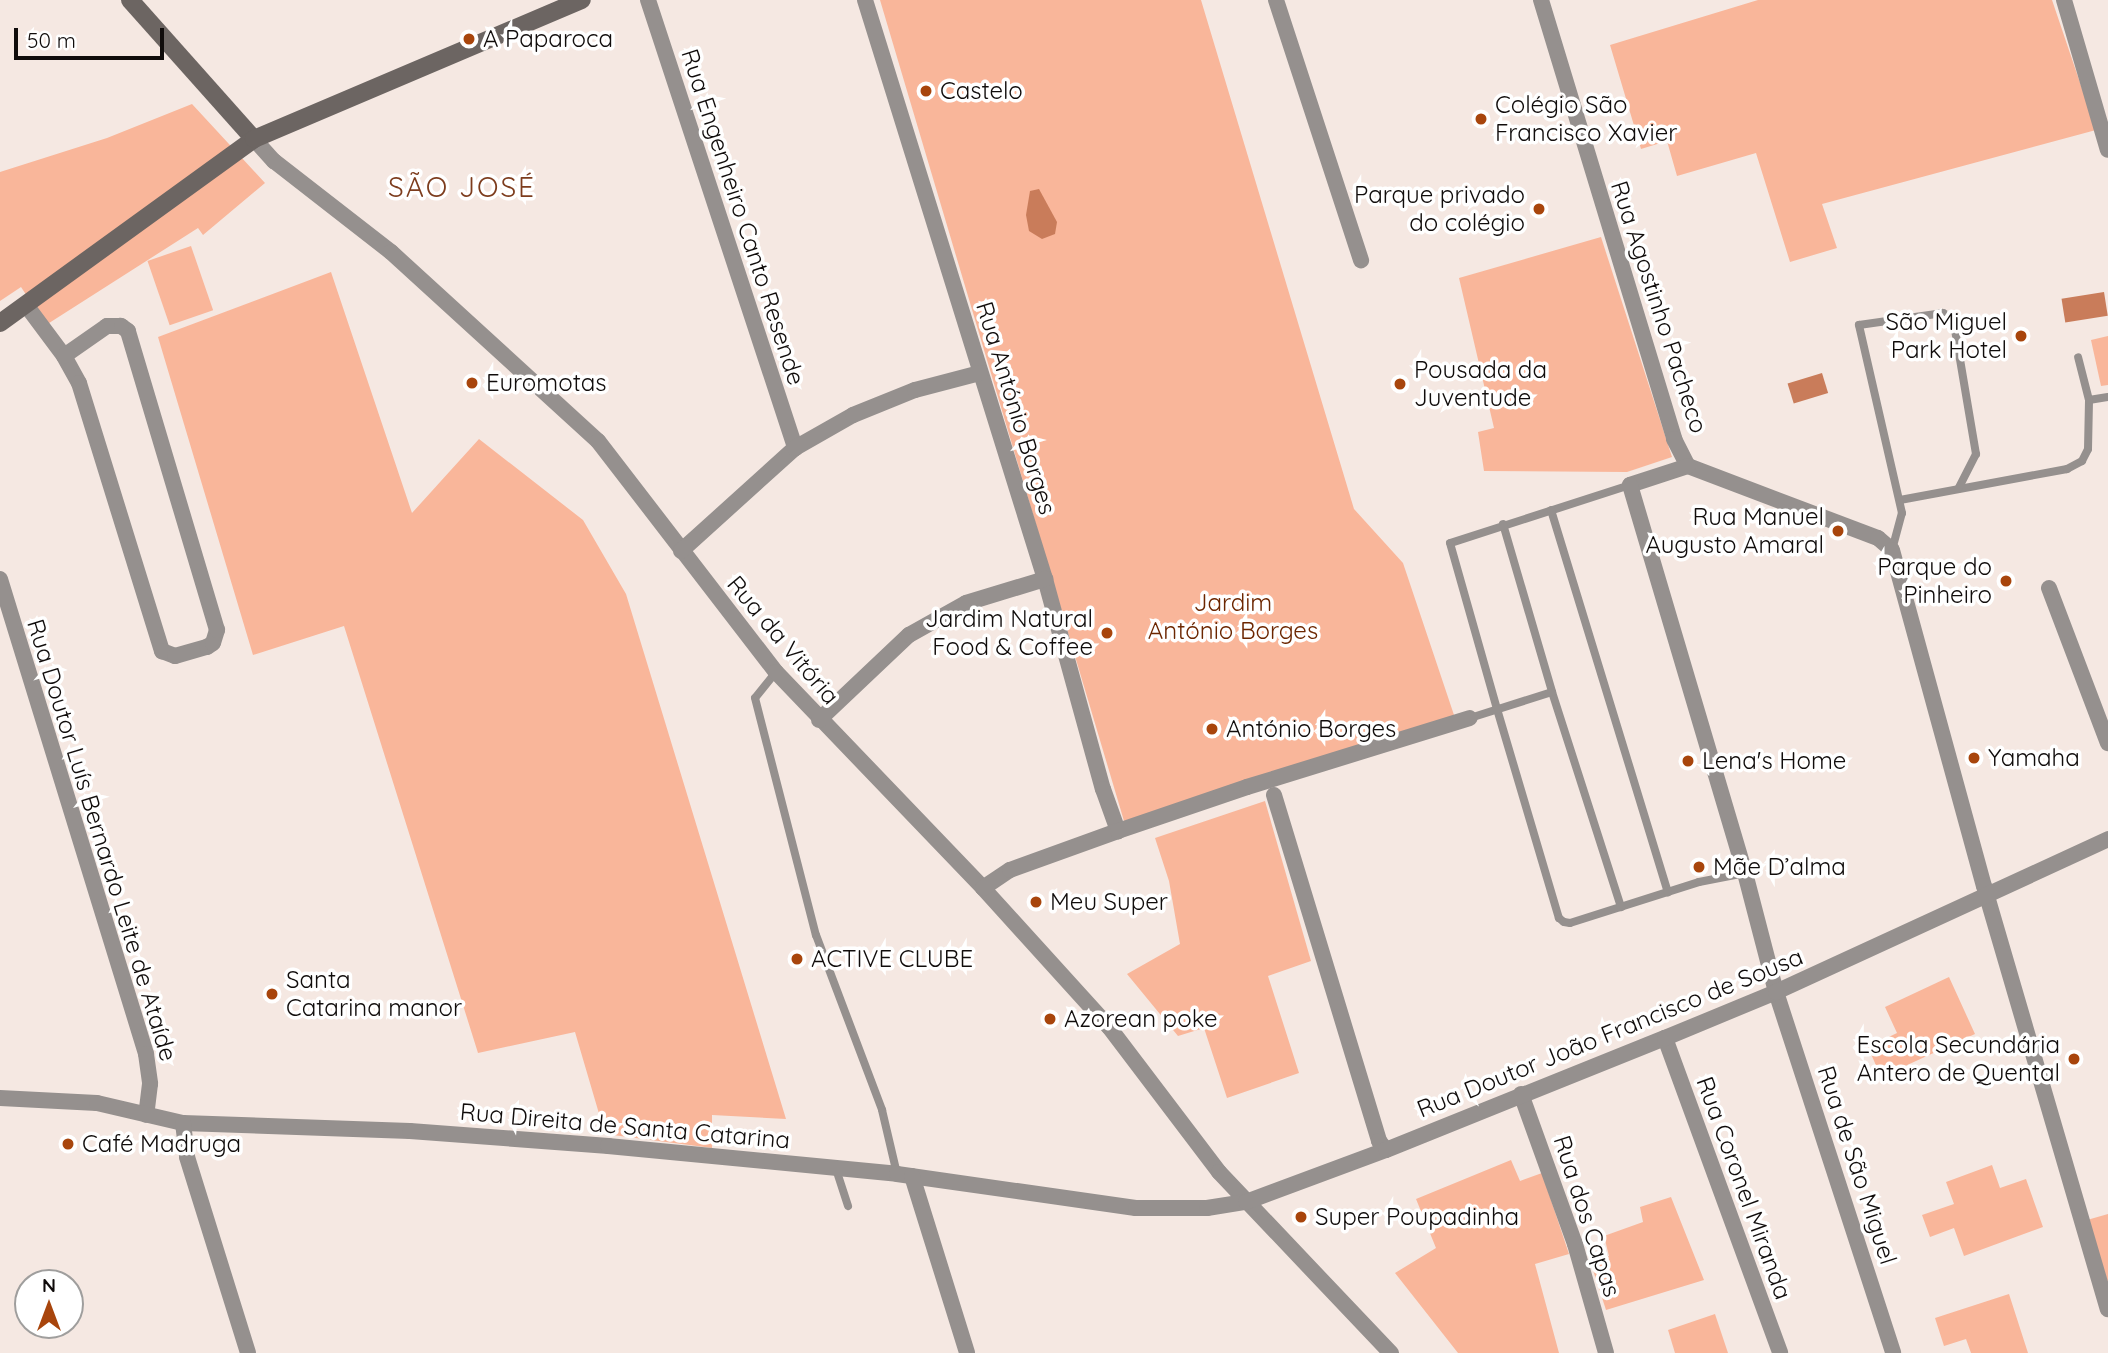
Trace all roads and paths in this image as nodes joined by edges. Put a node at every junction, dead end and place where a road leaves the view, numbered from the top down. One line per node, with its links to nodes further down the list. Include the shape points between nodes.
1 (130, 0): 8 (main road)
2 (582, 0): 8 (main road)
3 (648, 0): 18 (street, Rua Engenheiro Canto Resende)
4 (865, 0): 15 (street, Rua António Borges)
5 (1276, 0): 10 (street)
6 (1541, 0): 19 (street, Rua Agostinho Pacheco, via 1670,426)
7 (2064, 0): 9 (street)
8 (254, 139): 11 (main road); 26 (street, Rua da Vitória, via 274,161 391,252 598,442)
9 (2108, 150)
10 (1361, 260)
11 (26, 304): 12 (main road); 13 (street)
12 (0, 323)
13 (64, 356): 13 (street, via 79,383 158,643 162,651 175,656 207,648 217,630 128,331 107,326)
14 (2078, 357): 17 (lane)
15 (980, 373): 18 (street, via 915,390 853,415); 27 (street, Rua António Borges)
16 (2108, 397): 17 (lane)
17 (2090, 400): 21 (lane, via 2088,449 2082,461 2067,469)
18 (795, 448): 26 (street)
19 (1688, 466): 20 (street); 25 (street, via 1878,538)
20 (1630, 485): 23 (lane); 39 (street, Rua de São Miguel)
21 (1958, 489): 22 (lane); 22 (lane, via 1976,454 1952,318 1943,313 1859,325)
22 (1900, 500): 25 (lane, via 1902,513)
23 (1551, 510): 24 (lane); 41 (lane)
24 (1503, 524): 31 (lane); 32 (lane, via 1454,540 1450,548)
25 (1892, 550): 42 (street)
26 (681, 551): 30 (street, Rua da Vitória)
27 (1045, 579): 34 (street, via 966,603 909,635); 37 (street, Rua António Borges)
28 (1, 586): 48 (street, Rua Doutor Luís Bernardo Leite de Ataíde, via 146,1054 150,1084)
29 (2049, 588): 35 (street)
30 (776, 672): 34 (street, Rua da Vitória); 52 (lane, via 755,698 816,935)
31 (1552, 692): 32 (lane); 43 (lane)
32 (1497, 709): 33 (lane); 43 (lane, via 1559,918 1570,923)
33 (1470, 718): 37 (street)
34 (819, 720): 40 (street, Rua da Vitória)
35 (2108, 743)
36 (1274, 795): 50 (street, via 1379,1141)
37 (1118, 831): 40 (street, via 1010,870)
38 (2108, 839): 42 (street, Rua Doutor João Francisco de Sousa)
39 (1745, 873): 41 (lane); 44 (street, Rua de São Miguel)
40 (983, 888): 53 (street, Rua da Vitória, via 1109,1027)
41 (1668, 892): 43 (lane)
42 (1987, 895): 44 (street, Rua Doutor João Francisco de Sousa); 55 (street)
43 (1621, 907)
44 (1776, 992): 45 (street, Rua Doutor João Francisco de Sousa); 61 (street, Rua de São Miguel)
45 (1665, 1038): 46 (street, Rua Doutor João Francisco de Sousa); 60 (street, Rua Coronel Miranda)
46 (1521, 1094): 50 (street, Rua Doutor João Francisco de Sousa); 59 (street, Rua dos Capas, via 1575,1244)
47 (0, 1098): 48 (street, Rua Direita de Santa Catarina, via 79,1101)
48 (146, 1115): 49 (street, Rua Direita de Santa Catarina)
49 (183, 1124): 51 (street, Rua Direita de Santa Catarina, via 410,1131); 56 (street, via 187,1157)
50 (1386, 1150): 53 (street, Rua Doutor João Francisco de Sousa)
51 (835, 1167): 52 (street, Rua Direita de Santa Catarina); 54 (lane)
52 (905, 1175): 53 (street, Rua Direita de Santa Catarina, via 1136,1208 1207,1208); 57 (street)
53 (1246, 1202): 58 (street, Rua da Vitória)
54 (848, 1206)
55 (2108, 1309)
56 (248, 1353)
57 (967, 1353)
58 (1391, 1353)
59 (1606, 1353)
60 (1780, 1353)
61 (1893, 1353)

